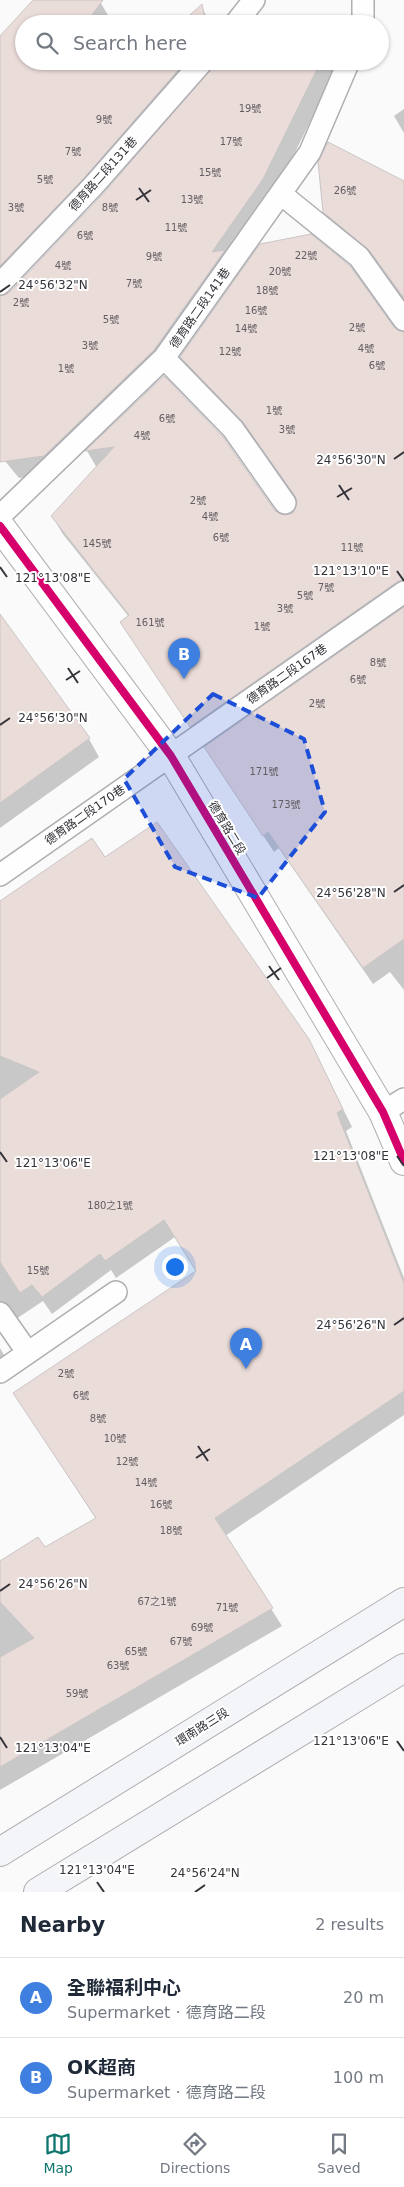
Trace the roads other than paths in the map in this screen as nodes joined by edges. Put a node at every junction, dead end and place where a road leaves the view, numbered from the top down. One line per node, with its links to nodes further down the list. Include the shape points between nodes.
1 (254, 0): 3 (lane)
2 (362, 0): 4 (lane)
3 (242, 15)
4 (362, 15)
5 (195, 70): 8 (lane, 德育路二段131巷, via 94,185)
6 (346, 70): 7 (lane, 德育路二段141巷, via 310,152)
7 (281, 194): 9 (lane, via 359,256); 10 (lane, 德育路二段141巷)
8 (0, 284)
9 (404, 320)
10 (164, 358): 11 (lane, via 233,429); 12 (lane, 德育路二段141巷)
11 (285, 503)
12 (0, 516)
13 (0, 526): 15 (street, 德育路二段)
14 (404, 592): 15 (lane, 德育路二段167巷)
15 (171, 756): 16 (lane, 德育路二段170巷); 17 (street, 德育路二段)
16 (0, 875)
17 (394, 1105): 18 (street, 德育路二段)
18 (404, 1161)
19 (116, 1292): 21 (lane)
20 (0, 1313): 21 (lane)
21 (28, 1353): 22 (lane)
22 (0, 1372)
23 (404, 1602): 25 (main road, 環南路三段)
24 (404, 1668): 26 (main road)
25 (0, 1852)
26 (38, 1892)

